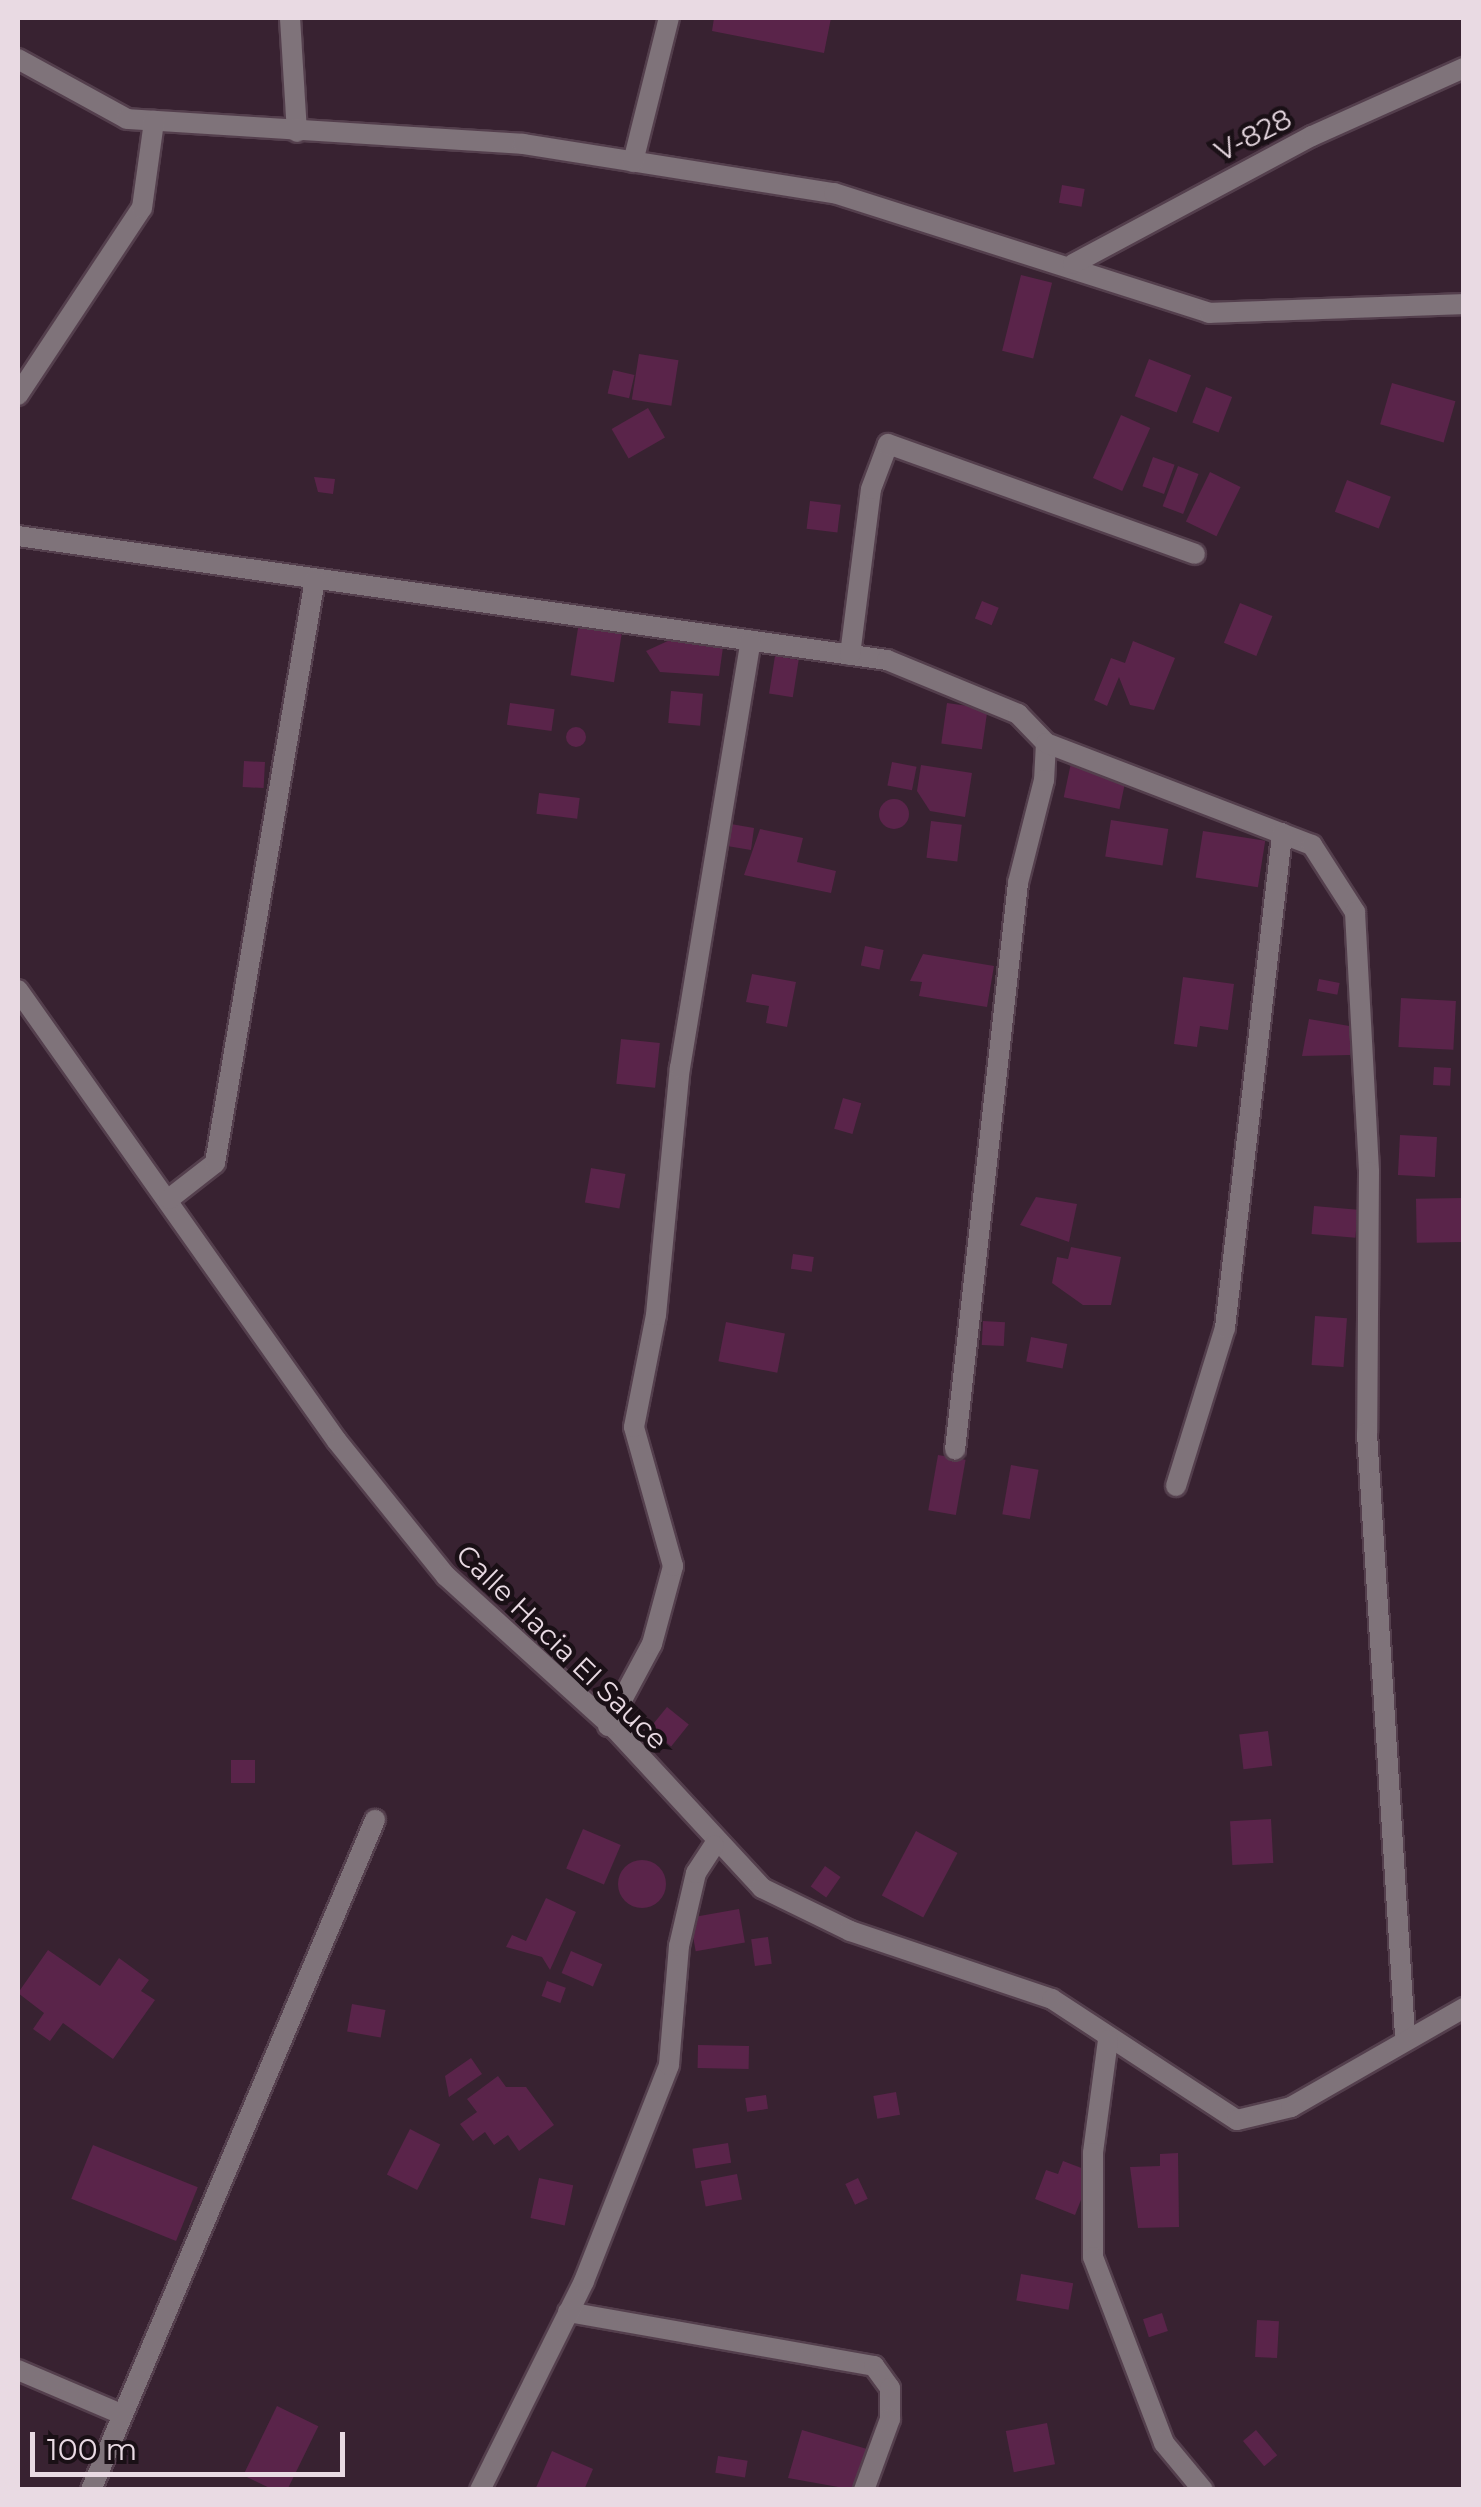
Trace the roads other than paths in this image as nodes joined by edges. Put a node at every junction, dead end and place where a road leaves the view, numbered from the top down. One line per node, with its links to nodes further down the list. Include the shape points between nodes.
1 (290, 18): 6 (street)
2 (669, 18): 7 (street)
3 (18, 59): 5 (street, via 127,118)
4 (1464, 68): 8 (street, V-828, via 1312,136)
5 (154, 121): 6 (street); 10 (street, via 142,208)
6 (297, 132): 7 (street, via 523,144)
7 (633, 162): 8 (street, via 834,193)
8 (1073, 264): 9 (street, via 1209,314)
9 (1464, 304)
10 (18, 394)
11 (18, 536): 13 (street)
12 (1195, 554): 15 (street, via 888,444 871,490)
13 (315, 579): 14 (street); 19 (street, via 215,1163)
14 (751, 641): 15 (street); 22 (street, via 680,1068 656,1314 634,1427 673,1566 652,1644)
15 (850, 654): 16 (street, via 887,660 1018,714)
16 (1046, 744): 17 (street); 20 (street, via 1018,883)
17 (1282, 834): 21 (street, via 1225,1328); 26 (street, via 1312,845 1355,912 1369,1172 1367,1433)
18 (18, 990): 19 (street, Calle Hacia El Sauce)
19 (169, 1198): 22 (street, Calle Hacia El Sauce, via 337,1441 446,1576)
20 (955, 1450)
21 (1176, 1486)
22 (608, 1726): 24 (street, Calle Hacia El Sauce)
23 (376, 1820): 30 (street)
24 (714, 1844): 27 (street, Calle Hacia El Sauce, via 762,1888 850,1932 1052,1999); 28 (street, via 696,1873 679,1946 668,2066)
25 (1464, 2008): 26 (street, Calle Hacia El Sauce)
26 (1405, 2036): 27 (street, Calle Hacia El Sauce, via 1291,2107 1236,2120)
27 (1108, 2040): 34 (street, via 1092,2153 1093,2257 1164,2443)
28 (568, 2312): 32 (street); 33 (street, via 874,2366 890,2388 890,2419)
29 (18, 2370): 30 (street)
30 (121, 2414): 31 (street)
31 (91, 2490)
32 (480, 2490)
33 (864, 2490)
34 (1203, 2490)

